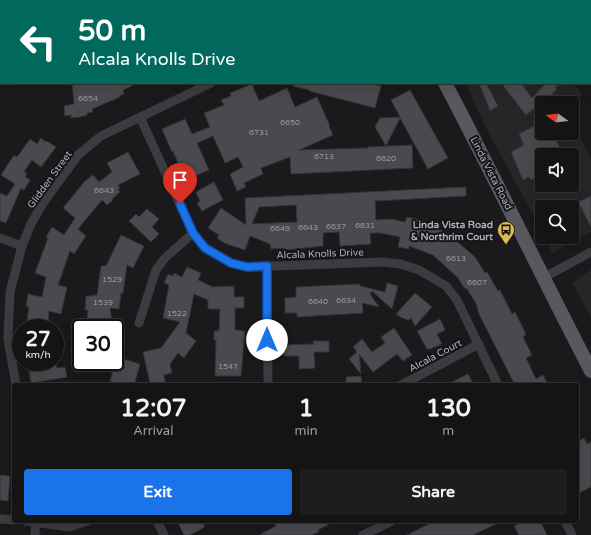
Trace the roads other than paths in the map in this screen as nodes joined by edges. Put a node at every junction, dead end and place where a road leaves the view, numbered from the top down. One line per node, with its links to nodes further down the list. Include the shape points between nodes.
1 (209, 84): 3 (street, Glidden Street)
2 (446, 84): 9 (main road, Linda Vista Road)
3 (140, 117): 4 (street, Alcala Knolls Drive); 6 (street, Glidden Street, via 102,136 78,155 43,203)
4 (193, 233): 8 (street, Alcala Knolls Drive, via 205,248 231,263 247,267); 10 (street, via 165,258 156,270)
5 (0, 238): 6 (street)
6 (22, 246): 13 (street, Glidden Street, via 10,292 8,339)
7 (591, 252): 9 (street)
8 (267, 266): 11 (street, Alcala Knolls Drive, via 383,262 419,270 446,286 457,300); 14 (street)
9 (543, 278): 12 (main road, Linda Vista Road)
10 (139, 323)
11 (479, 344): 15 (street, Alcala Court); 16 (street, Alcala Knolls Drive)
12 (591, 371)
13 (16, 383)
14 (268, 383)
15 (405, 383)
16 (497, 383)
17 (0, 519): 18 (street)
18 (12, 520)
19 (36, 523): 25 (street)
20 (47, 523): 21 (street, via 69,527)
21 (82, 523)
22 (158, 523): 26 (street)
23 (388, 523): 27 (street)
24 (566, 523): 28 (street)
25 (35, 535)
26 (164, 535)
27 (363, 535)
28 (572, 535)

